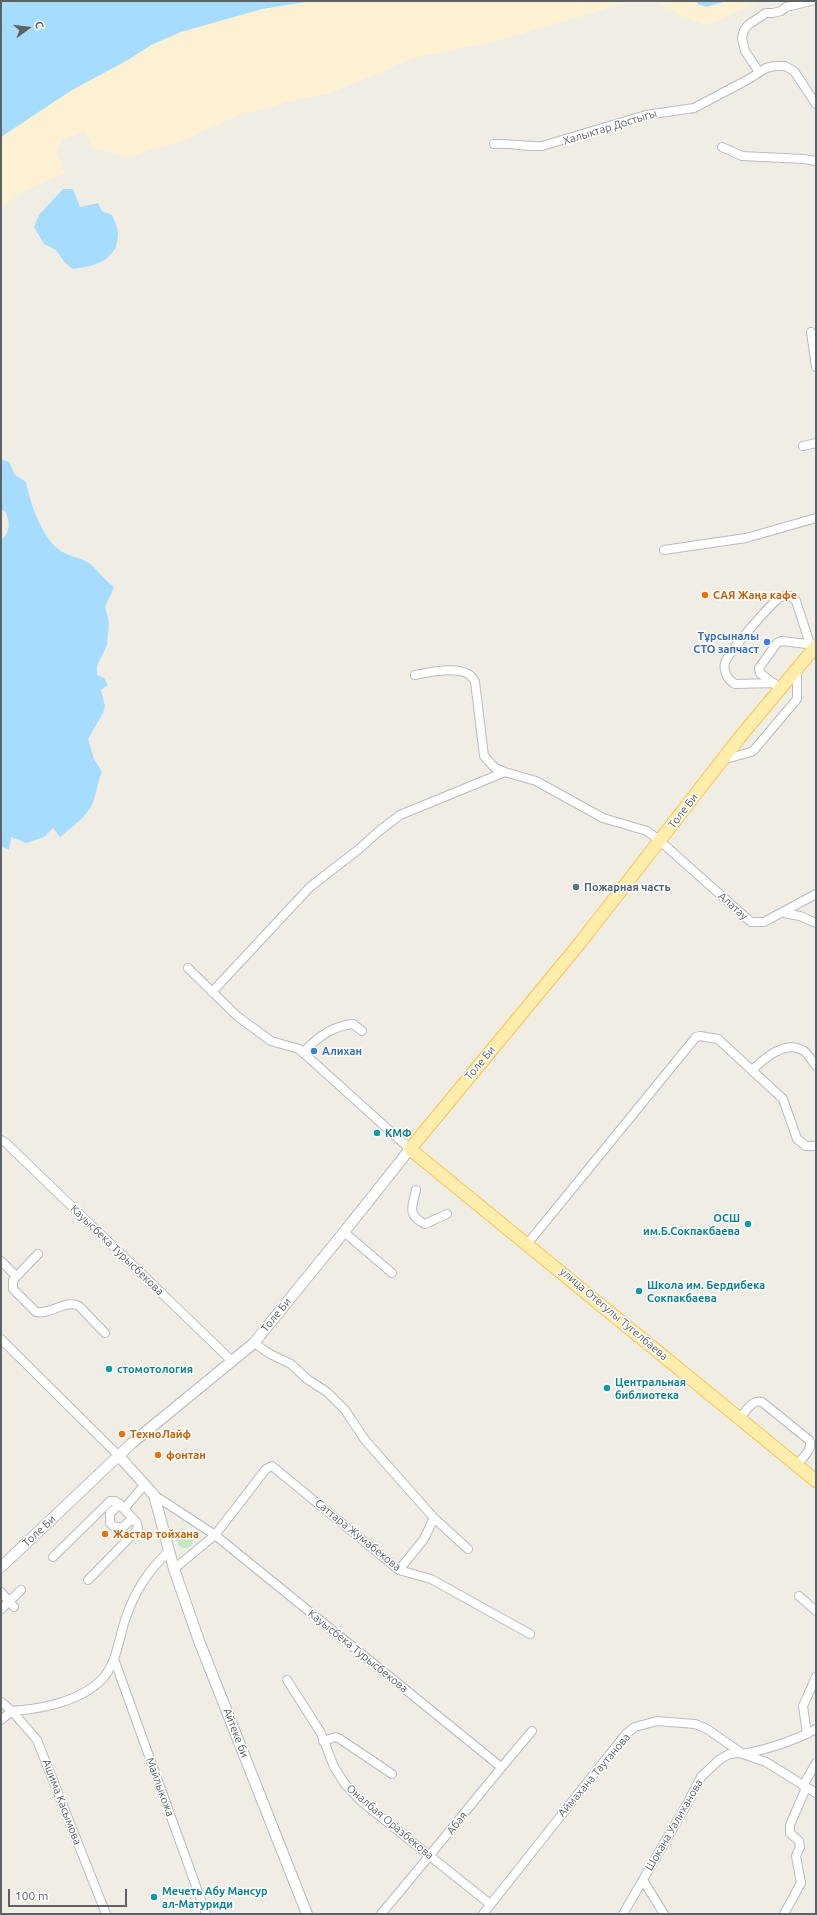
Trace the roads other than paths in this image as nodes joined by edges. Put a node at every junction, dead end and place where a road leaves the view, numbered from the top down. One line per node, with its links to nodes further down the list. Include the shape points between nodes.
1 (811, 1): 2 (street, via 766,13 744,30 742,38 745,51)
2 (758, 72): 3 (street, Халыктар Достыгы, via 775,66 794,71); 5 (street, Халыктар Достыгы, via 694,108 646,114 542,146)
3 (813, 96): 4 (street, Халыктар Достыгы)
4 (816, 104)
5 (494, 144)
6 (722, 147): 7 (street, via 742,156)
7 (816, 161)
8 (811, 332): 9 (street)
9 (816, 367)
10 (816, 443): 11 (street)
11 (803, 446)
12 (816, 518): 13 (street, via 746,538)
13 (664, 550)
14 (814, 645): 15 (main road, Толе Би); 17 (street, via 782,641 777,643 759,668 760,673); 17 (street, via 796,601 790,596 780,597 731,652 724,666 730,682 735,684)
15 (797, 668): 17 (main road, Толе Би); 18 (street, via 797,699 754,750)
16 (415, 675): 19 (street, Алатау, via 456,671 471,675 475,682 484,756 495,768)
17 (777, 686): 18 (main road, Толе Би)
18 (722, 760): 20 (main road, Толе Би)
19 (505, 772): 20 (street, Алатау, via 536,780 603,818 647,831); 25 (street, via 400,815 310,888)
20 (660, 841): 22 (street, Алатау, via 751,922 758,924); 32 (main road, Толе Би)
21 (816, 894): 22 (street, Алатау)
22 (784, 913): 23 (street)
23 (816, 923)
24 (188, 968): 25 (street)
25 (212, 992): 27 (street, via 237,1016 271,1041 296,1048)
26 (362, 1031): 27 (street, via 352,1024 330,1031 315,1039)
27 (303, 1053): 32 (street)
28 (816, 1066): 29 (street, via 803,1050 788,1047 767,1056)
29 (752, 1070): 31 (street, via 783,1099 797,1139 806,1146); 36 (street, via 718,1039 696,1037)
30 (1, 1140): 44 (street, Кауысбека Турысбекова, via 49,1183)
31 (816, 1146)
32 (410, 1149): 35 (street, Толе Би); 36 (main road, улица Отегулы Тугелбаева)
33 (416, 1190): 34 (street, via 411,1212 414,1216 425,1224)
34 (447, 1214)
35 (344, 1232): 39 (street); 43 (street, Толе Би)
36 (528, 1243): 45 (main road, улица Отегулы Тугелбаева)
37 (38, 1254): 40 (street)
38 (1, 1262): 40 (street)
39 (392, 1272)
40 (16, 1276): 41 (street, via 13,1280 13,1289 36,1312 75,1304)
41 (105, 1333)
42 (1, 1339): 46 (street)
43 (254, 1343): 44 (street, Толе Би); 53 (street, via 291,1364 307,1379 327,1392 345,1410 364,1440)
44 (232, 1361): 46 (street, Толе Би)
45 (740, 1418): 47 (main road, улица Отегулы Тугелбаева); 47 (street, via 754,1402 762,1402 809,1440 810,1449)
46 (116, 1458): 49 (street); 58 (street, Толе Би)
47 (797, 1465): 48 (main road, улица Отегулы Тугелбаева)
48 (816, 1481)
49 (145, 1484): 50 (street); 51 (street)
50 (154, 1495): 54 (street, Кауысбека Турысбекова); 56 (street, Айтеке би)
51 (122, 1506): 52 (street); 52 (street, via 110,1514 110,1523 122,1528); 57 (street, via 115,1500 110,1501)
52 (133, 1518): 61 (street, via 138,1529)
53 (434, 1518): 55 (street); 60 (street, via 424,1539)
54 (215, 1535): 59 (street); 60 (street, Саттара Жумабекова, via 266,1469 272,1466); 81 (street, Кауысбека Турысбекова)
55 (468, 1549)
56 (169, 1551): 59 (street, Айтеке би); 69 (street, via 151,1568 135,1595)
57 (53, 1557)
58 (1, 1567)
59 (174, 1569): 90 (street, Айтеке би, via 199,1641)
60 (399, 1570): 68 (street, Саттара Жумабекова, via 430,1579)
61 (88, 1580)
62 (21, 1590): 65 (street)
63 (1, 1592): 65 (street)
64 (799, 1596): 67 (street)
65 (12, 1604): 66 (street)
66 (1, 1609)
67 (816, 1611)
68 (530, 1634)
69 (114, 1659): 73 (street, via 104,1677 78,1697); 89 (street, Майлыкожа)
70 (816, 1678): 77 (street, via 803,1706)
71 (287, 1680): 78 (street, Оналбая Оразбекова, via 321,1733)
72 (1, 1702): 73 (street, Ашима Касымова)
73 (12, 1711): 74 (street); 88 (street, Ашима Касымова, via 39,1745)
74 (1, 1720)
75 (816, 1729): 77 (street, Шокана Уалиханова)
76 (532, 1731): 81 (street, Абая)
77 (807, 1734): 79 (street, Шокана Уалиханова, via 764,1750)
78 (323, 1741): 82 (street, via 340,1739); 85 (street, Оналбая Оразбекова, via 329,1758 345,1784 361,1801)
79 (741, 1753): 83 (street, Аймахана Таутанова, via 766,1762); 86 (street, Шокана Уалиханова, via 729,1754 719,1760 701,1777); 87 (street, Аймахана Таутанова, via 707,1729 695,1724 657,1722 635,1728 626,1734)
80 (816, 1762): 83 (street)
81 (501, 1767): 85 (street, Абая)
82 (392, 1774)
83 (805, 1787): 84 (street, Аймахана Таутанова); 95 (street, via 790,1825 790,1833 799,1841 800,1846 796,1856 801,1883)
84 (816, 1793)
85 (430, 1856): 87 (street, Оналбая Оразбекова); 91 (street, Абая)
86 (643, 1880): 93 (street, Шокана Уалиханова); 94 (street)
87 (490, 1904): 92 (street, Аймахана Таутанова)
88 (106, 1914)
89 (206, 1914)
90 (307, 1914)
91 (381, 1914)
92 (483, 1914)
93 (623, 1914)
94 (664, 1914)
95 (784, 1914)

